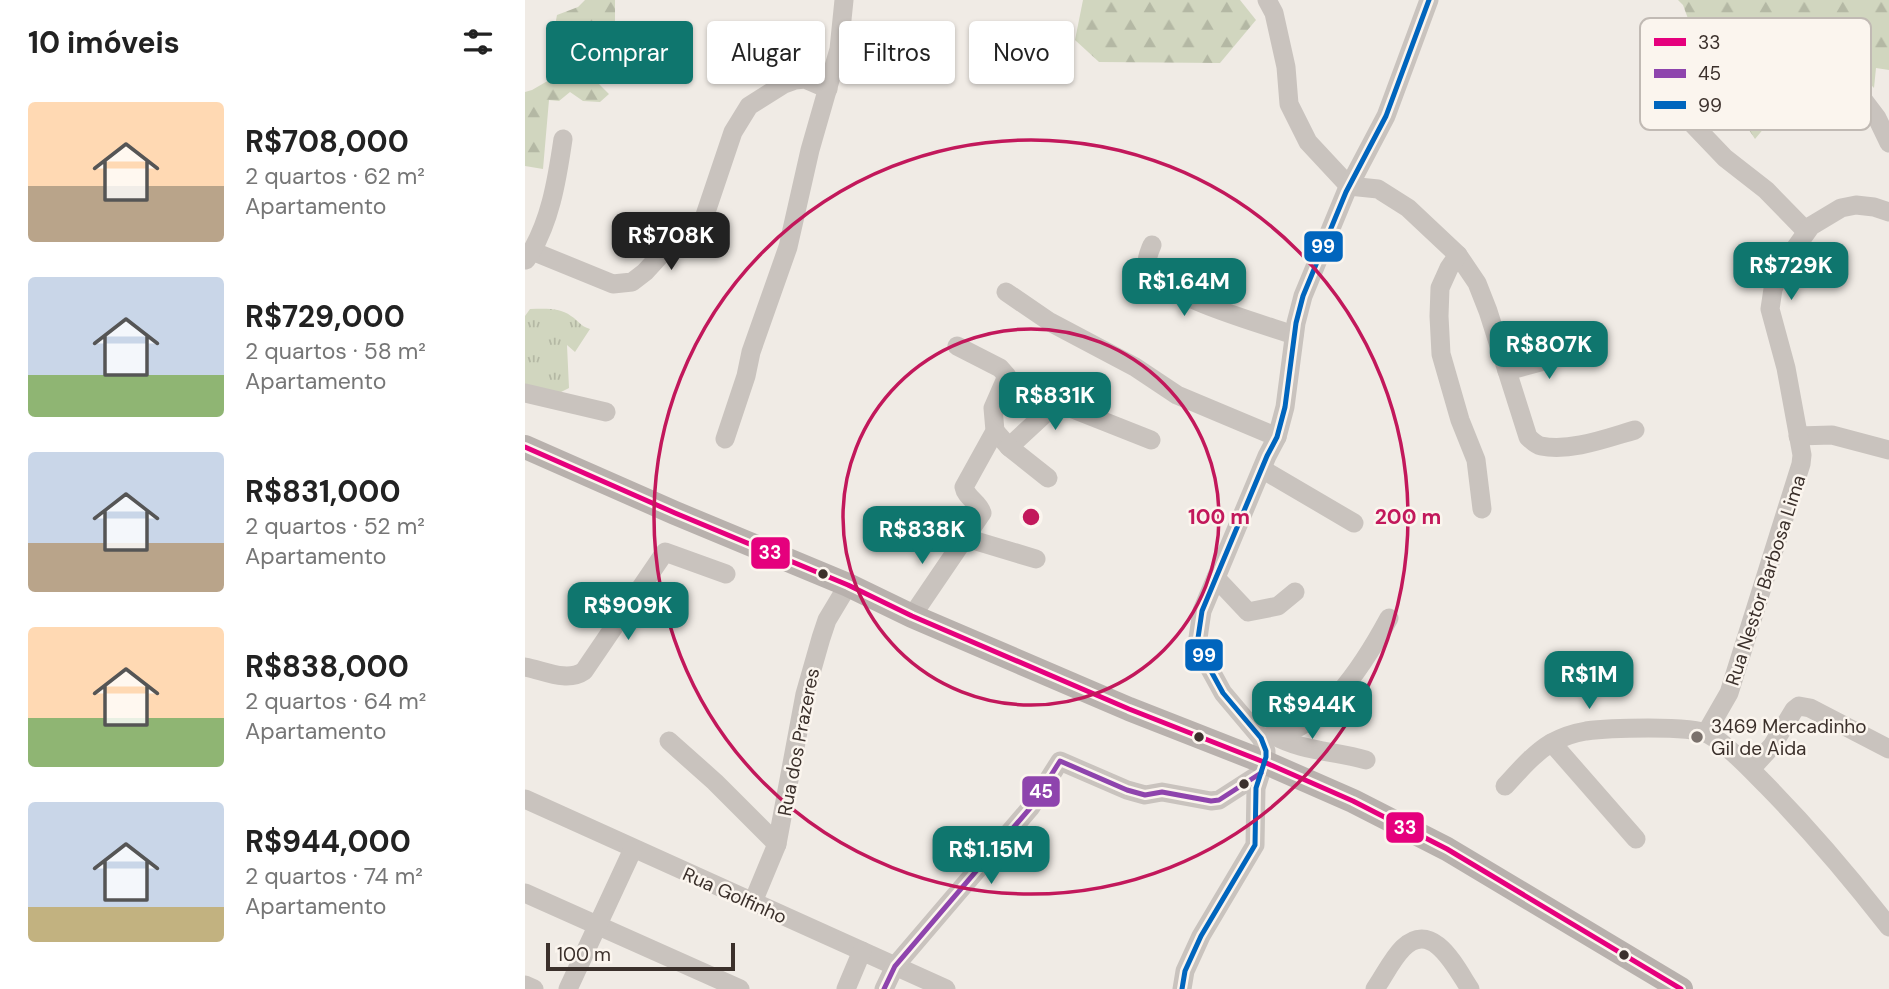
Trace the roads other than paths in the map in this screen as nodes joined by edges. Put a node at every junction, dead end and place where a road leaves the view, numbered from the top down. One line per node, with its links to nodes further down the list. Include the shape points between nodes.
1 (844, 0): 4 (street, via 843,28)
2 (1267, 0): 9 (street, via 1286,67 1289,104 1308,142)
3 (1429, 0): 9 (street, via 1386,116)
4 (828, 89): 14 (street, via 795,80 749,106 733,132 708,212 632,282 613,284); 26 (street, via 789,247)
5 (1871, 110): 8 (street)
6 (1698, 130): 11 (street)
7 (563, 139): 14 (street, via 548,217)
8 (1889, 143)
9 (1349, 186): 13 (street, via 1378,189 1408,208); 16 (street, via 1311,273)
10 (1889, 212): 11 (street, Rua Nestor Barbosa Lima, via 1863,205 1841,208)
11 (1806, 231): 24 (street, Rua Nestor Barbosa Lima, via 1770,298)
12 (1152, 245): 16 (street, via 1147,257 1155,277 1198,303)
13 (1458, 255): 19 (street, via 1477,283); 33 (street, via 1440,288 1441,354 1476,460)
14 (529, 256)
15 (1006, 292): 25 (street, via 1177,395)
16 (1294, 335): 25 (street)
17 (957, 346): 23 (street, via 1006,374 992,414)
18 (1581, 351): 19 (street)
19 (1507, 372): 22 (street, via 1528,437 1540,446 1592,442)
20 (525, 393): 21 (street)
21 (606, 412)
22 (1635, 430)
23 (995, 431): 29 (street); 35 (street, via 964,487 982,513)
24 (1798, 436): 30 (street, via 1832,435); 44 (street, Rua Nestor Barbosa Lima, via 1801,464 1795,489 1729,693)
25 (1277, 437): 31 (street)
26 (725, 439)
27 (1151, 440): 29 (street, via 1060,404)
28 (525, 447): 39 (main road)
29 (1009, 447): 32 (street)
30 (1889, 450)
31 (1262, 469): 34 (street); 38 (street)
32 (1048, 478)
33 (1482, 509)
34 (1354, 523)
35 (966, 538): 36 (street); 41 (street)
36 (1035, 559)
37 (726, 574): 43 (street, via 665,552 580,674 561,676)
38 (1216, 578): 40 (street, via 1248,612 1278,606); 48 (street, via 1202,611 1199,646 1223,693)
39 (848, 585): 41 (main road); 54 (street, Rua dos Prazeres, via 827,620 805,694)
40 (1294, 592)
41 (912, 616): 48 (main road, via 1129,709)
42 (1389, 618): 48 (street, via 1375,646 1336,695)
43 (525, 667)
44 (1706, 733): 46 (street, via 1666,728 1586,731); 50 (street)
45 (669, 741): 54 (street)
46 (1552, 743): 51 (street); 53 (street)
47 (1889, 749): 50 (street, via 1799,706)
48 (1265, 752): 49 (street, via 1289,743); 61 (street, via 1219,800 1211,802 1127,790 1060,761 1031,807); 69 (street, via 1256,788 1255,845 1201,936); 72 (main road, via 1447,849)
49 (1366, 761)
50 (1751, 769): 59 (street, via 1818,839)
51 (1504, 786)
52 (525, 799): 55 (street, Rua Golfinho)
53 (1636, 839)
54 (777, 844): 57 (street, Rua dos Prazeres)
55 (633, 849): 57 (street, Rua Golfinho); 58 (street)
56 (525, 893): 58 (street)
57 (753, 902): 60 (street, Rua Golfinho)
58 (598, 927): 64 (street); 65 (street)
59 (1889, 928)
60 (864, 952): 61 (street, Rua Golfinho); 66 (street)
61 (893, 965): 67 (street); 68 (street, Rua Golfinho)
62 (525, 985): 63 (street)
63 (534, 989)
64 (568, 989)
65 (740, 989)
66 (846, 989)
67 (884, 989)
68 (946, 989)
69 (1182, 989)
70 (1375, 989): 71 (street, via 1399,952 1421,939 1434,941)
71 (1470, 989)
72 (1681, 989)

